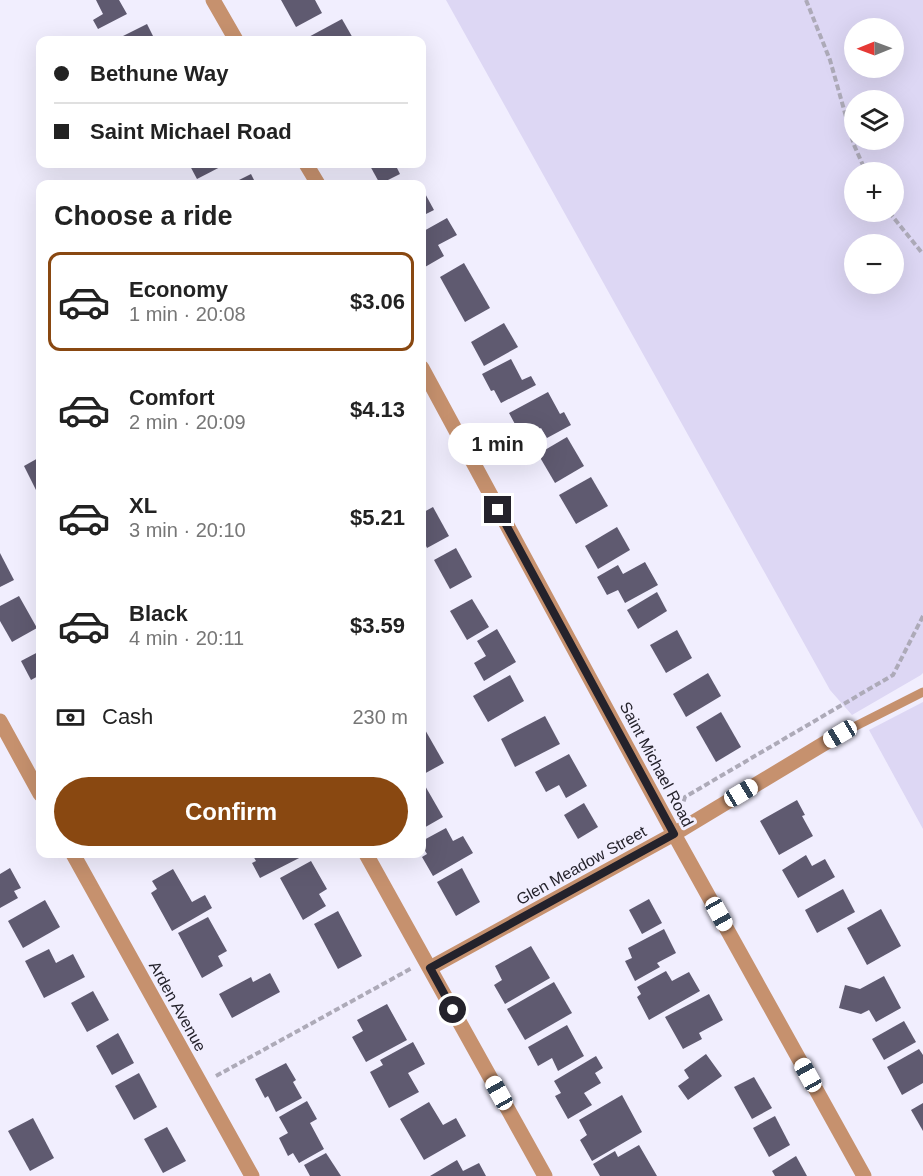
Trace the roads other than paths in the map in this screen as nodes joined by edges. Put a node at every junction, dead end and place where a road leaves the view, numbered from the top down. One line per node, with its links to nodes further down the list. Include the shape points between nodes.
1 (213, 0): 2 (street)
2 (234, 36)
3 (426, 375): 8 (street, Saint Michael Road)
4 (923, 692): 6 (lane)
5 (0, 721): 7 (street)
6 (840, 734): 8 (street, Glen Meadow Street)
7 (36, 787)
8 (674, 834): 11 (street, Glen Meadow Street); 14 (street, Saint Michael Road)
9 (75, 858): 12 (street, Arden Avenue)
10 (368, 858): 11 (street)
11 (428, 964): 13 (street)
12 (252, 1176)
13 (545, 1176)
14 (864, 1176)

